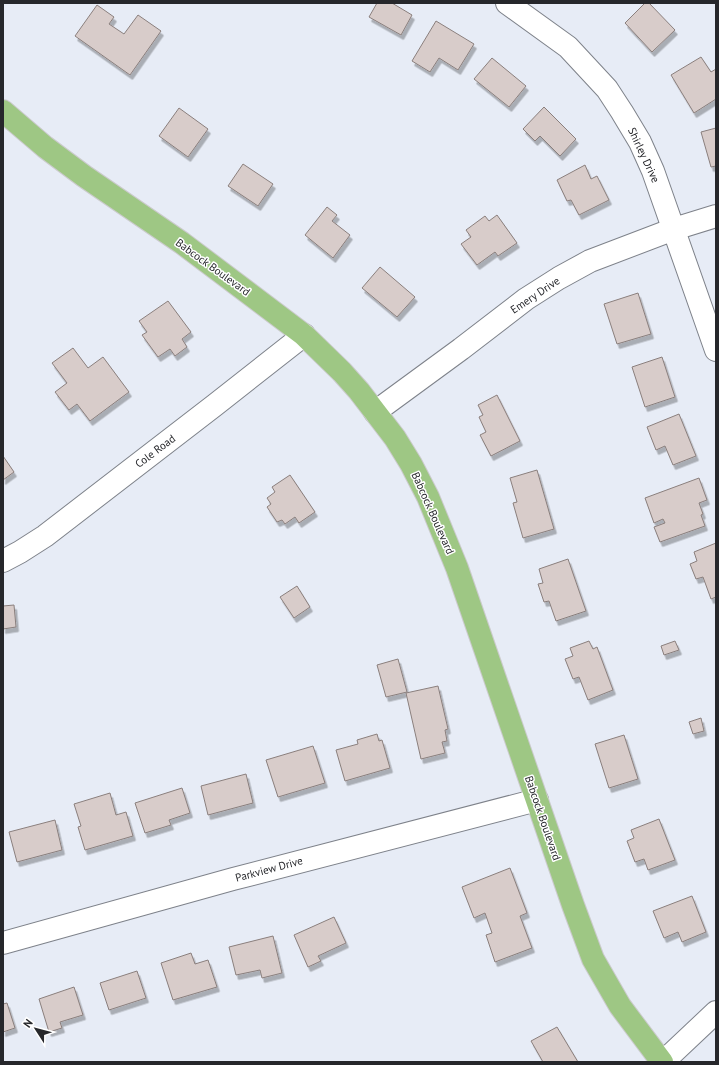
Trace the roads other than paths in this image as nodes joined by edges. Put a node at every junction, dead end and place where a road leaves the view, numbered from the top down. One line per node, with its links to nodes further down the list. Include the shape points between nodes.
1 (507, 3): 4 (street, Shirley Drive, via 568,47 607,88 640,142)
2 (3, 110): 5 (main road, Babcock Boulevard, via 45,147 182,243)
3 (716, 216): 4 (street, Emery Drive)
4 (674, 229): 6 (street, Shirley Drive); 7 (street, Emery Drive, via 590,261 559,278 526,299)
5 (304, 335): 7 (main road, Babcock Boulevard, via 342,372); 8 (street, Cole Road, via 45,536)
6 (716, 350)
7 (375, 412): 9 (main road, Babcock Boulevard, via 411,464 440,525 460,575)
8 (3, 560)
9 (537, 800): 10 (street, Parkview Drive, via 233,879); 12 (main road, Babcock Boulevard, via 593,959 620,1006)
10 (3, 943)
11 (716, 1012): 12 (street)
12 (663, 1062)

